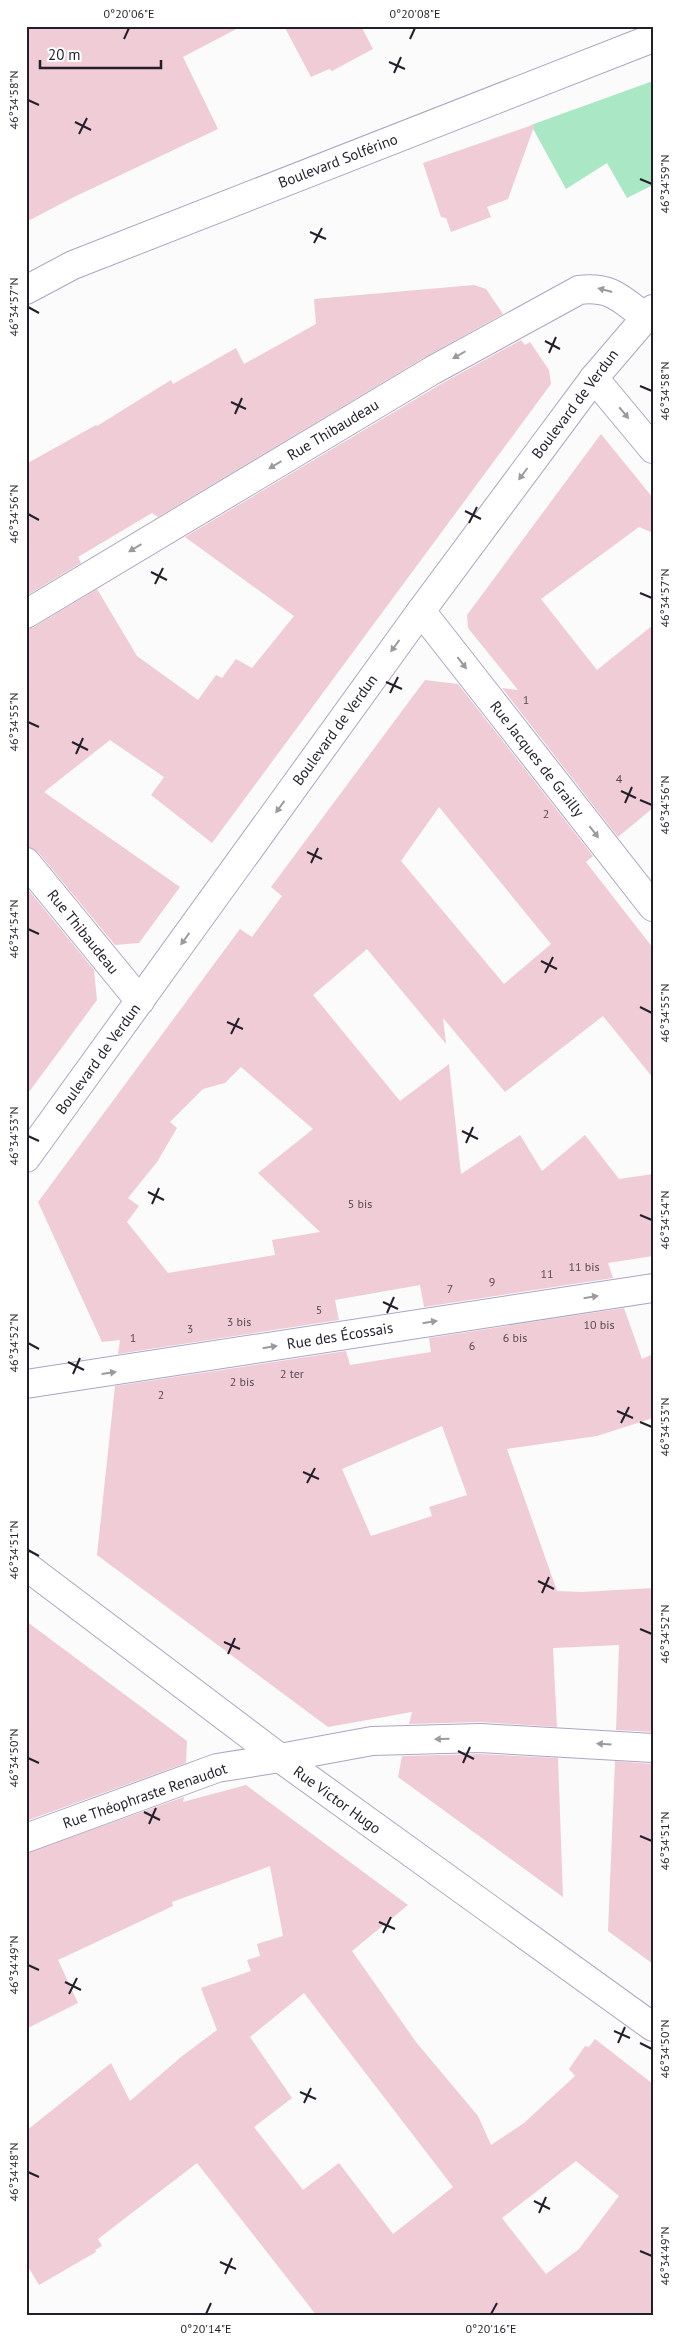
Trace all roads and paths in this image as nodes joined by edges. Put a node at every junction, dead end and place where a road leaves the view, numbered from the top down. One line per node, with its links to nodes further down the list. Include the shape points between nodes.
1 (653, 38): 2 (street, Boulevard Solférino, via 73,265)
2 (26, 290)
3 (649, 313): 4 (street, Boulevard de Verdun); 7 (street, Rue Thibaudeau, one-way to 7, via 613,292 597,288 579,290 433,370)
4 (594, 378): 5 (street, one-way to 5); 6 (street, Boulevard de Verdun, one-way to 6)
5 (653, 449)
6 (420, 611): 9 (street, Rue Jacques de Grailly, one-way to 9); 10 (street, Boulevard de Verdun, one-way to 10)
7 (26, 614)
8 (26, 862): 10 (street, Rue Thibaudeau)
9 (653, 907)
10 (140, 1001): 11 (street, Boulevard de Verdun)
11 (26, 1158)
12 (653, 1288): 13 (street, Rue des Écossais, one-way to 12)
13 (26, 1384)
14 (26, 1566): 16 (street, Rue Victor Hugo)
15 (653, 1748): 16 (street, Rue Théophraste Renaudot, one-way to 16, via 480,1738 372,1741)
16 (280, 1758): 17 (street, Rue Théophraste Renaudot, via 216,1768); 18 (street, Rue Victor Hugo)
17 (26, 1838)
18 (653, 2027)

